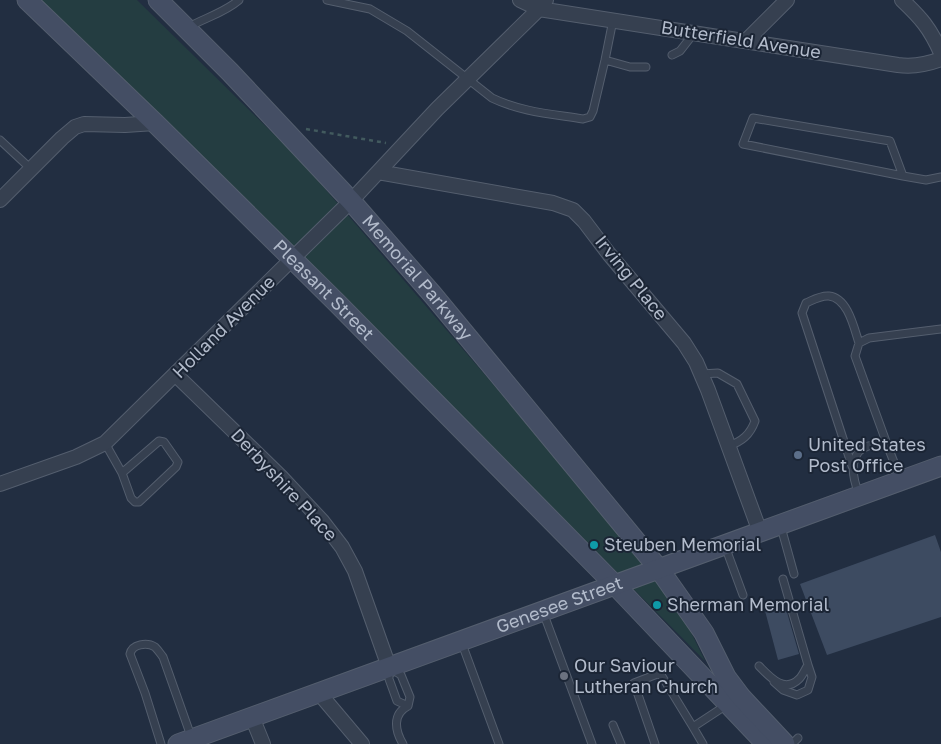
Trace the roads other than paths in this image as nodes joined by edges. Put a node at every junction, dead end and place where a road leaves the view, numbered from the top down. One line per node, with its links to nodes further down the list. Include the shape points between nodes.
1 (27, 0): 19 (street, Pleasant Street)
2 (158, 0): 10 (street, Memorial Parkway)
3 (239, 0): 10 (lane, via 229,9)
4 (327, 0): 18 (lane, via 370,9 407,31)
5 (520, 0): 8 (street, Butterfield Avenue)
6 (787, 0): 12 (street)
7 (902, 0): 13 (street, via 932,32)
8 (543, 4): 9 (street, Butterfield Avenue); 18 (street, Holland Avenue)
9 (613, 20): 11 (street, Butterfield Avenue); 16 (lane)
10 (186, 28): 26 (street, Memorial Parkway)
11 (694, 32): 12 (street, Butterfield Avenue); 14 (lane, via 680,51)
12 (747, 40): 15 (street, Butterfield Avenue, via 898,66 915,67)
13 (941, 52)
14 (672, 56)
15 (941, 58)
16 (605, 60): 17 (lane, via 630,67); 18 (lane, via 593,111 590,117 583,118 502,103)
17 (646, 67)
18 (469, 78): 22 (street, Holland Avenue)
19 (155, 122): 21 (street, via 74,127); 27 (street, Pleasant Street)
20 (0, 140): 21 (lane)
21 (31, 169): 25 (street)
22 (378, 172): 26 (street, Holland Avenue); 30 (street, Irving Place, via 553,203 573,210 684,343)
23 (903, 176): 23 (lane, via 828,160 743,144 753,118 890,141); 24 (lane, via 926,180)
24 (941, 177)
25 (0, 200)
26 (351, 201): 27 (street, Holland Avenue); 44 (street, Memorial Parkway, via 433,295)
27 (292, 260): 31 (street, Holland Avenue); 47 (street, Pleasant Street)
28 (941, 329): 29 (lane, via 869,338)
29 (859, 343): 34 (lane, via 855,356); 35 (lane, via 840,301 829,296 806,303 802,313)
30 (701, 374): 33 (street, Irving Place); 33 (lane, via 718,373 737,384 754,421 751,432)
31 (176, 375): 32 (street, Holland Avenue); 53 (street, Derbyshire Place, via 281,478 342,547 355,571)
32 (105, 443): 37 (lane); 39 (street, Holland Avenue)
33 (729, 446): 42 (street, Irving Place)
34 (888, 447): 35 (lane, via 870,445 859,450); 38 (lane)
35 (852, 466): 40 (lane)
36 (939, 468): 38 (street, Genesee Street)
37 (122, 473): 37 (lane, via 131,498 139,502 178,462 164,442 159,441)
38 (901, 480): 40 (street, Genesee Street)
39 (0, 484)
40 (860, 496): 41 (street, Genesee Street)
41 (780, 525): 42 (street, Genesee Street); 45 (lane)
42 (760, 532): 43 (street, Genesee Street)
43 (725, 545): 44 (street, Genesee Street); 48 (lane)
44 (659, 569): 47 (street, Genesee Street); 56 (street, Memorial Parkway, via 704,633)
45 (794, 574)
46 (783, 579): 51 (lane)
47 (621, 583): 49 (street, Genesee Street); 56 (street, Pleasant Street)
48 (743, 595)
49 (543, 611): 50 (street, Genesee Street); 68 (lane)
50 (461, 641): 53 (street, Genesee Street); 67 (lane)
51 (808, 665): 54 (lane, via 799,679 788,684); 54 (lane, via 812,677 808,690 797,695 783,690)
52 (759, 666): 54 (lane)
53 (389, 667): 55 (street, Genesee Street); 57 (lane, via 401,675 410,697); 57 (lane, via 389,679 397,701)
54 (774, 682)
55 (318, 693): 58 (street, Genesee Street); 65 (street)
56 (735, 701): 60 (lane); 62 (street); 72 (street)
57 (408, 706): 66 (lane, via 397,716 397,734)
58 (252, 717): 61 (street, Genesee Street); 64 (street)
59 (614, 725): 69 (lane)
60 (693, 727): 70 (lane, via 660,674 634,683); 71 (lane)
61 (185, 741): 63 (lane, via 163,657 157,648 142,645 134,647 130,654)
62 (791, 741): 73 (lane)
63 (161, 744)
64 (263, 744)
65 (362, 744)
66 (403, 744)
67 (499, 744)
68 (592, 744)
69 (621, 744)
70 (655, 744)
71 (703, 744)
72 (766, 744)
73 (792, 744)

